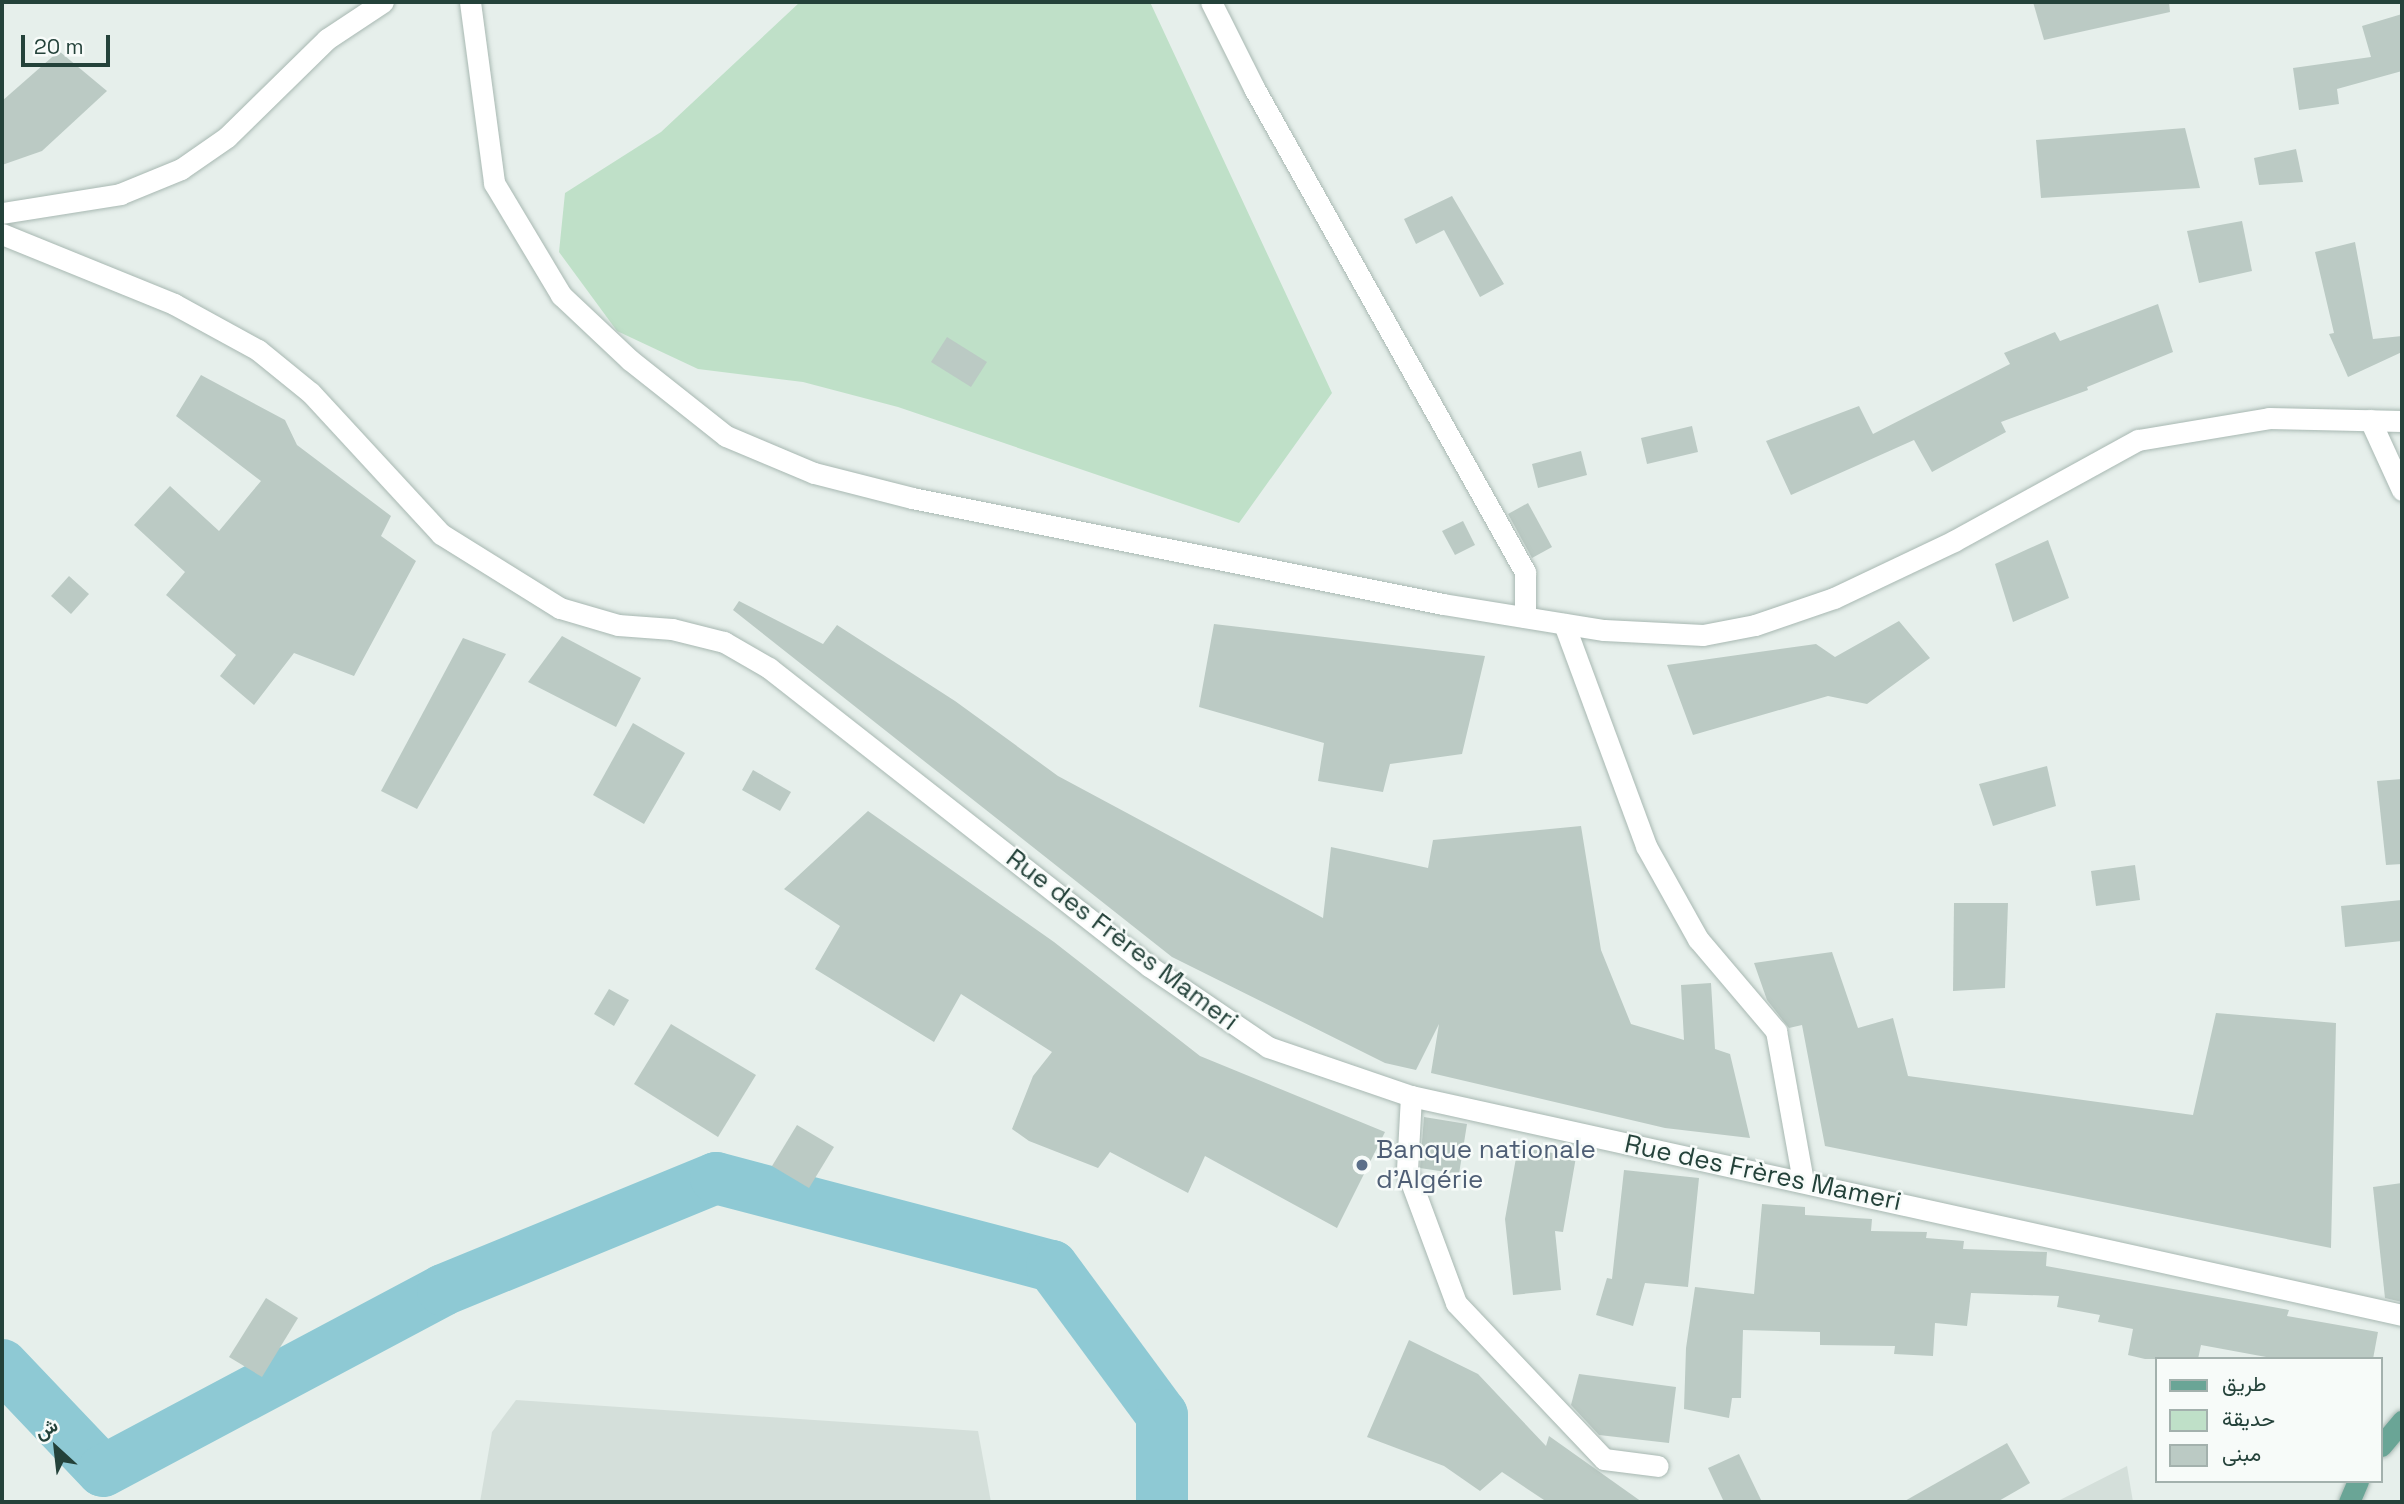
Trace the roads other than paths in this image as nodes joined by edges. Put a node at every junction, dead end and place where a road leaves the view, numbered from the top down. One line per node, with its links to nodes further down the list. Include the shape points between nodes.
1 (383, 2): 4 (street, via 327,38 227,137 181,169 120,194)
2 (470, 2): 9 (street, via 494,183 531,250 561,295 630,360 726,436 814,473 912,498 1205,559)
3 (1211, 2): 9 (street, via 1254,88 1525,572)
4 (2, 213)
5 (2, 234): 11 (street, Rue des Frères Mameri, via 174,304 258,350 310,393 441,534 560,608 618,625 672,629 724,642 769,668 1149,966 1268,1047)
6 (2370, 420): 7 (street); 8 (street); 10 (street, via 2269,418 2138,440 1954,541 1835,598 1755,625 1703,635)
7 (2402, 421)
8 (2402, 490)
9 (1525, 617): 10 (street)
10 (1564, 624): 12 (street, via 1646,846 1698,939 1776,1031)
11 (1411, 1096): 12 (street, Rue des Frères Mameri); 16 (street, via 1407,1171 1456,1303 1604,1459)
12 (1803, 1181): 13 (street, Rue des Frères Mameri)
13 (2402, 1315)
14 (2402, 1421): 15 (main road)
15 (2383, 1444)
16 (1658, 1466)
17 (2357, 1483): 18 (main road)
18 (2348, 1502)

